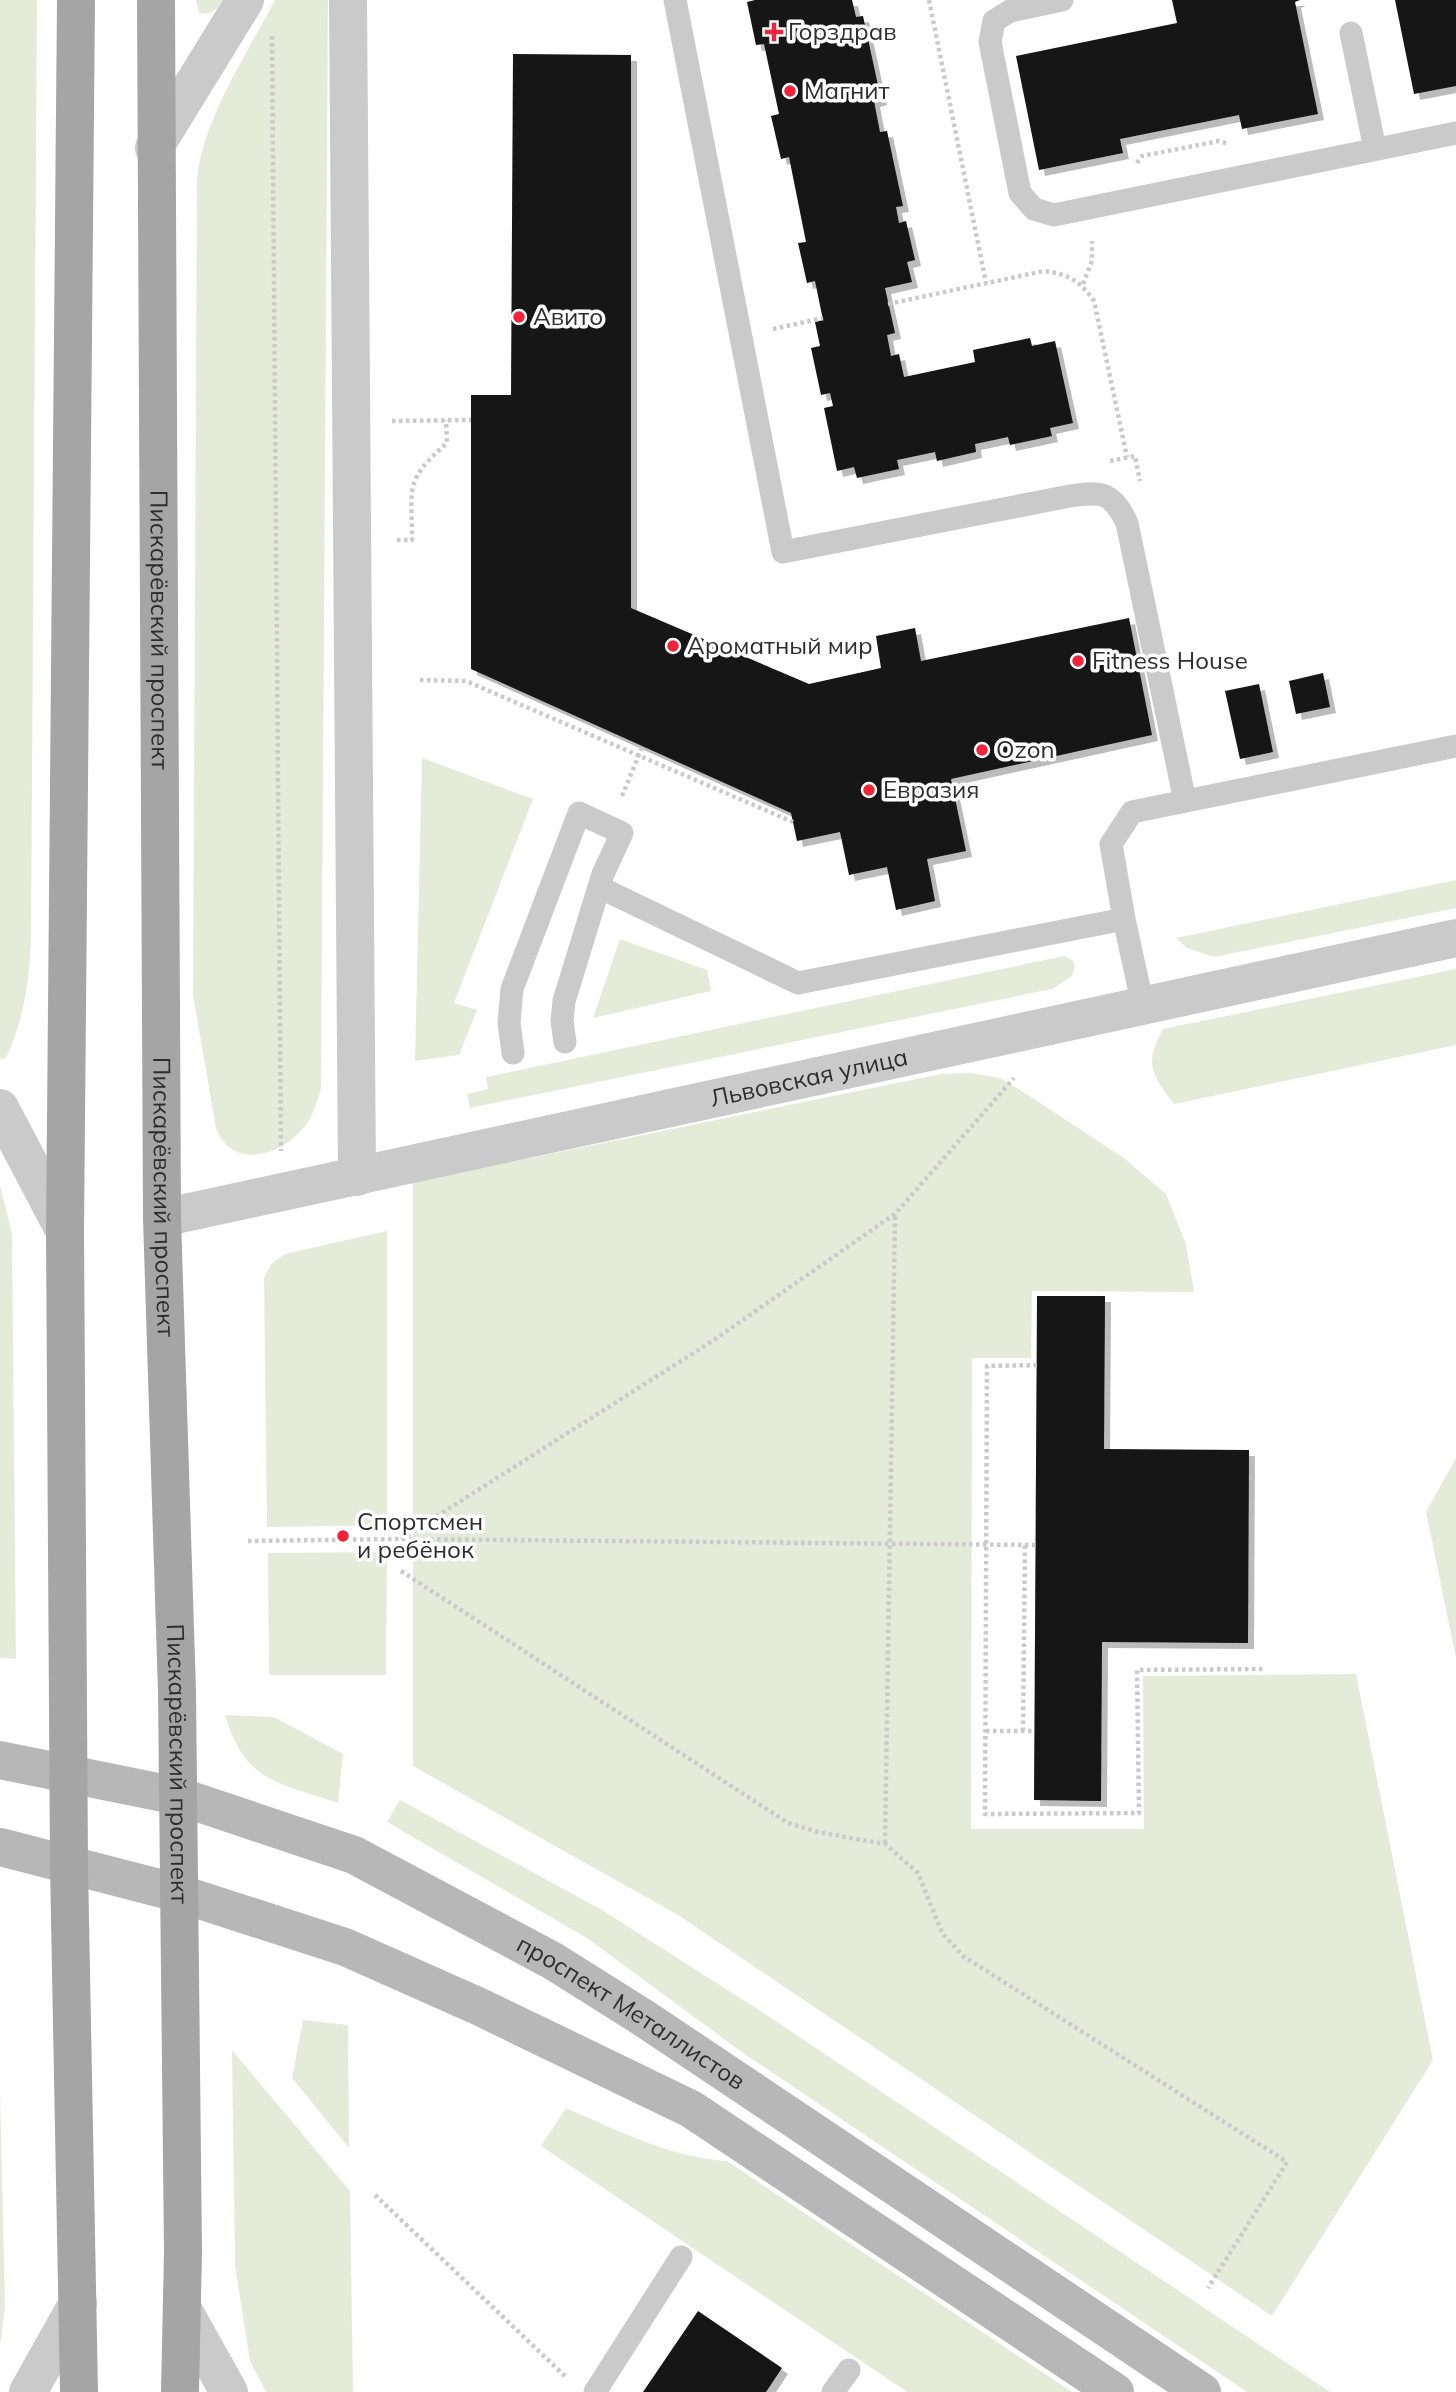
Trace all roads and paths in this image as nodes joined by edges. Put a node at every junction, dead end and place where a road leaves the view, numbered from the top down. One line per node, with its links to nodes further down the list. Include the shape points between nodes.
1 (76, 0): 45 (main road)
2 (156, 0): 11 (main road, Пискарёвский проспект)
3 (245, 0): 11 (street)
4 (348, 0): 41 (street)
5 (675, 0): 18 (lane)
6 (929, 0): 14 (path)
7 (1062, 0): 13 (lane, via 1010,11 994,21 989,42 1020,192 1034,209 1054,215)
8 (272, 29): 42 (path)
9 (1351, 33): 12 (lane)
10 (1456, 132): 12 (lane)
11 (154, 148): 44 (main road, Пискарёвский проспект)
12 (1375, 149): 13 (lane)
13 (1087, 208): 15 (path, via 1092,261)
14 (986, 283): 15 (path, via 1044,271 1065,273); 16 (path)
15 (1083, 284): 22 (path, via 1094,301)
16 (888, 304)
17 (823, 318): 18 (path)
18 (741, 335): 31 (lane, via 783,552 1070,496 1097,492 1117,502 1127,523)
19 (446, 420): 20 (path); 21 (path); 25 (path, via 447,443 415,476 412,540)
20 (471, 420)
21 (384, 421)
22 (1127, 457): 23 (path); 24 (path, via 1135,456)
23 (1100, 463)
24 (1141, 483)
25 (397, 540)
26 (420, 680): 29 (path, via 466,681)
27 (643, 745): 29 (path)
28 (1456, 746): 31 (lane)
29 (638, 757): 30 (path); 32 (path)
30 (621, 798)
31 (1185, 801): 34 (lane, via 1132,811 1111,844)
32 (793, 822)
33 (601, 888): 34 (lane, via 798,983); 37 (lane, via 564,1001); 38 (lane, via 622,833 579,813 512,989 509,1023)
34 (1124, 919): 36 (lane)
35 (1456, 938): 36 (street, Львовская улица)
36 (1143, 1006): 41 (street, Львовская улица)
37 (565, 1042)
38 (513, 1053)
39 (1017, 1074): 43 (path)
40 (0, 1108): 45 (street)
41 (357, 1177): 42 (street, Львовская улица)
42 (281, 1193): 44 (street, Львовская улица)
43 (895, 1214): 47 (path, via 714,1340); 49 (path)
44 (162, 1218): 60 (main road, Пискарёвский проспект)
45 (65, 1232): 59 (main road)
46 (1037, 1365): 50 (path, via 987,1366)
47 (401, 1539): 48 (path); 49 (path)
48 (248, 1541)
49 (890, 1544): 50 (path); 61 (path)
50 (988, 1545): 51 (path); 55 (path)
51 (1025, 1545): 52 (path); 56 (path)
52 (1036, 1545)
53 (401, 1571): 61 (path, via 788,1824)
54 (1264, 1668): 55 (path, via 1137,1670 1139,1813 985,1814)
55 (986, 1731): 56 (path)
56 (1023, 1731): 57 (path)
57 (1034, 1731)
58 (0, 1760): 59 (street, проспект Металлистов)
59 (69, 1774): 60 (street, проспект Металлистов); 63 (main road)
60 (178, 1796): 64 (main road, Пискарёвский проспект); 79 (street, проспект Металлистов, via 354,1855 553,1962 725,2070)
61 (885, 1844): 67 (path, via 918,1873 942,1933 962,1956 1287,2162)
62 (0, 1847): 63 (street, проспект Металлистов)
63 (69, 1866): 64 (street, проспект Металлистов); 68 (main road)
64 (178, 1894): 69 (main road, Пискарёвский проспект); 78 (street, проспект Металлистов, via 345,1947 691,2109)
65 (375, 2195): 71 (path)
66 (681, 2257): 76 (lane)
67 (1208, 2288)
68 (78, 2303): 72 (street); 73 (main road)
69 (182, 2308): 74 (main road, Пискарёвский проспект); 75 (street)
70 (849, 2370): 77 (lane)
71 (571, 2383)
72 (28, 2392)
73 (79, 2392)
74 (180, 2392)
75 (229, 2392)
76 (595, 2392)
77 (833, 2392)
78 (1115, 2392)
79 (1202, 2392)

